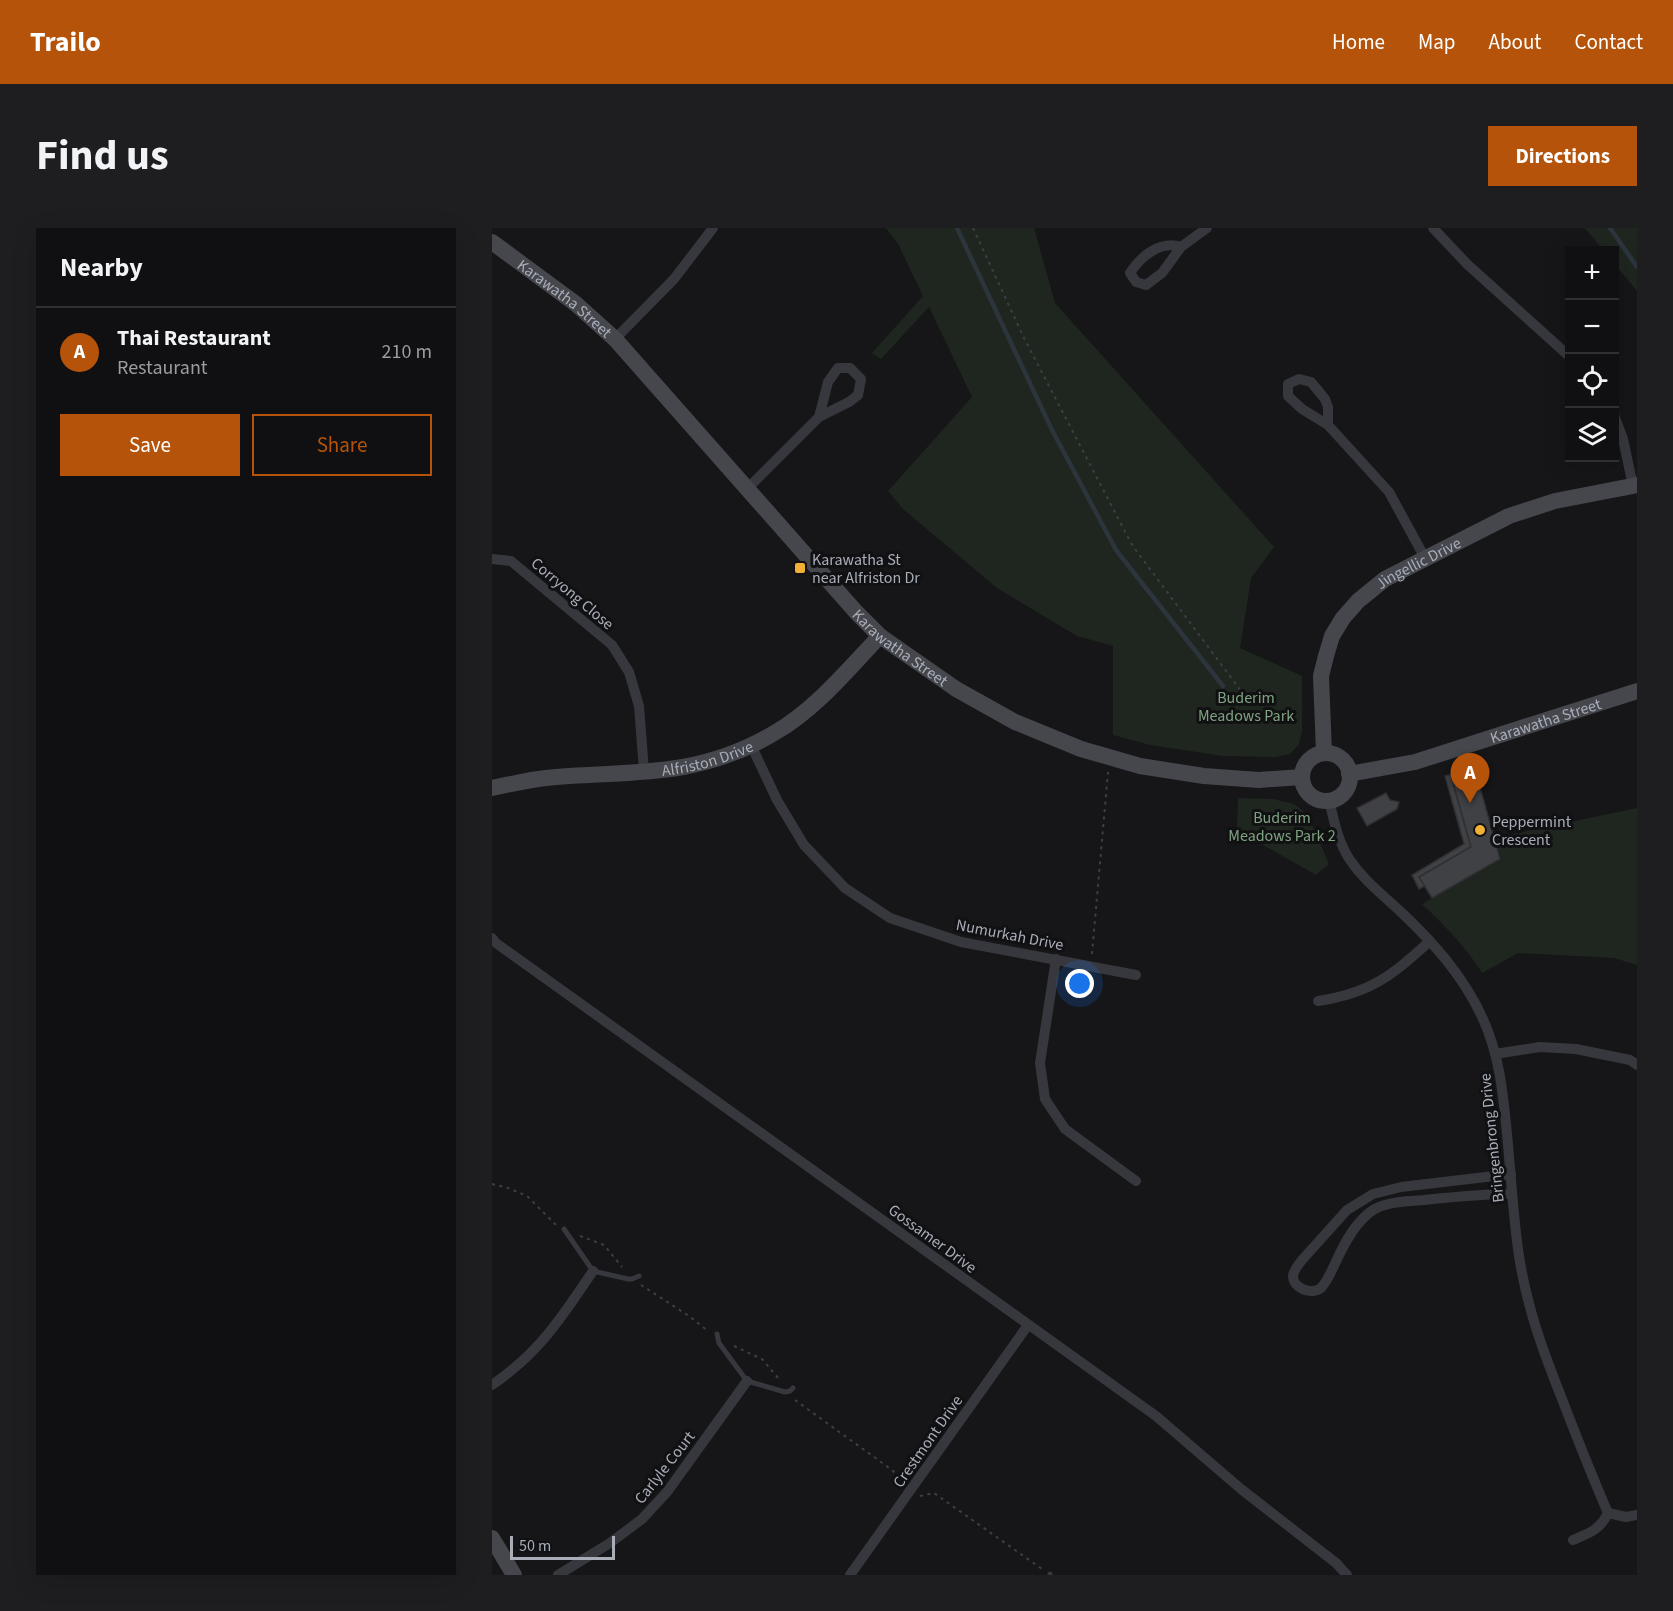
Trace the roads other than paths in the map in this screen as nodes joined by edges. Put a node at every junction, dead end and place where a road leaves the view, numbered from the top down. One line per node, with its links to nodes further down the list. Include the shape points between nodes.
1 (713, 228): 6 (street, via 674,279)
2 (1207, 228): 5 (street)
3 (1433, 228): 7 (street)
4 (492, 242): 6 (street, Karawatha Street, via 576,304)
5 (1181, 247): 5 (street, via 1162,273 1146,285 1136,282 1130,273 1144,255 1163,246)
6 (615, 339): 12 (street, Karawatha Street)
7 (1566, 354)
8 (819, 417): 8 (street, via 858,395 861,379 850,368 838,368 828,382); 12 (street)
9 (1328, 425): 9 (street, via 1328,407 1311,382 1299,379 1288,384 1288,396 1302,410); 13 (street, via 1389,492)
10 (1619, 429): 11 (street)
11 (1635, 486): 13 (street, Jingellic Drive, via 1555,501 1509,516)
12 (748, 488): 15 (street, Karawatha Street)
13 (1425, 558): 18 (street, Jingellic Drive, via 1385,579 1358,601 1332,636 1321,676)
14 (492, 559): 19 (street, Corryong Close, via 511,561 612,645 629,672 639,706)
15 (880, 636): 17 (street, Alfriston Drive, via 818,701); 21 (street, Karawatha Street, via 956,689 1015,722 1081,748 1140,766 1204,776 1259,780)
16 (1637, 691): 20 (street, Karawatha Street, via 1414,762)
17 (751, 745): 19 (street, Alfriston Drive, via 682,767); 26 (street, Numurkah Drive, via 804,845 845,888 890,918 961,942)
18 (1324, 753): 20 (street, via 1344,761); 21 (street, via 1311,758)
19 (644, 771): 22 (street, Alfriston Drive, via 543,778)
20 (1349, 774): 23 (street, via 1342,794)
21 (1302, 777): 23 (street, via 1303,785 1314,798)
22 (492, 788)
23 (1329, 800): 25 (street, Bringenbrong Drive, via 1336,831 1349,858 1366,881)
24 (492, 938): 37 (street, Gossamer Drive)
25 (1430, 941): 28 (street, via 1374,985); 29 (street, Bringenbrong Drive, via 1467,990)
26 (1056, 959): 27 (street, Numurkah Drive); 32 (street, via 1040,1063 1045,1099 1065,1129)
27 (1136, 975)
28 (1318, 1001)
29 (1495, 1054): 30 (street, via 1540,1047 1630,1060); 31 (street, Bringenbrong Drive, via 1503,1086)
30 (1637, 1065)
31 (1510, 1174): 33 (street, Bringenbrong Drive); 33 (street, via 1373,1194 1347,1210 1302,1260 1293,1276 1296,1284 1311,1292 1320,1289 1356,1226 1379,1207)
32 (1136, 1181)
33 (1511, 1194): 42 (street, Bringenbrong Drive, via 1528,1303)
34 (564, 1229): 35 (lane)
35 (593, 1270): 36 (lane, via 632,1279); 40 (street, via 540,1345)
36 (639, 1276)
37 (1028, 1325): 48 (street, Crestmont Drive); 49 (street, Gossamer Drive, via 1156,1416)
38 (717, 1336): 39 (lane)
39 (747, 1381): 41 (lane); 47 (street, Carlyle Court, via 667,1492 642,1519)
40 (492, 1384)
41 (791, 1390)
42 (1608, 1513): 43 (street); 45 (street, via 1604,1523)
43 (1637, 1515)
44 (492, 1538): 46 (street)
45 (1573, 1540)
46 (514, 1575)
47 (558, 1575)
48 (850, 1575)
49 (1347, 1575)

